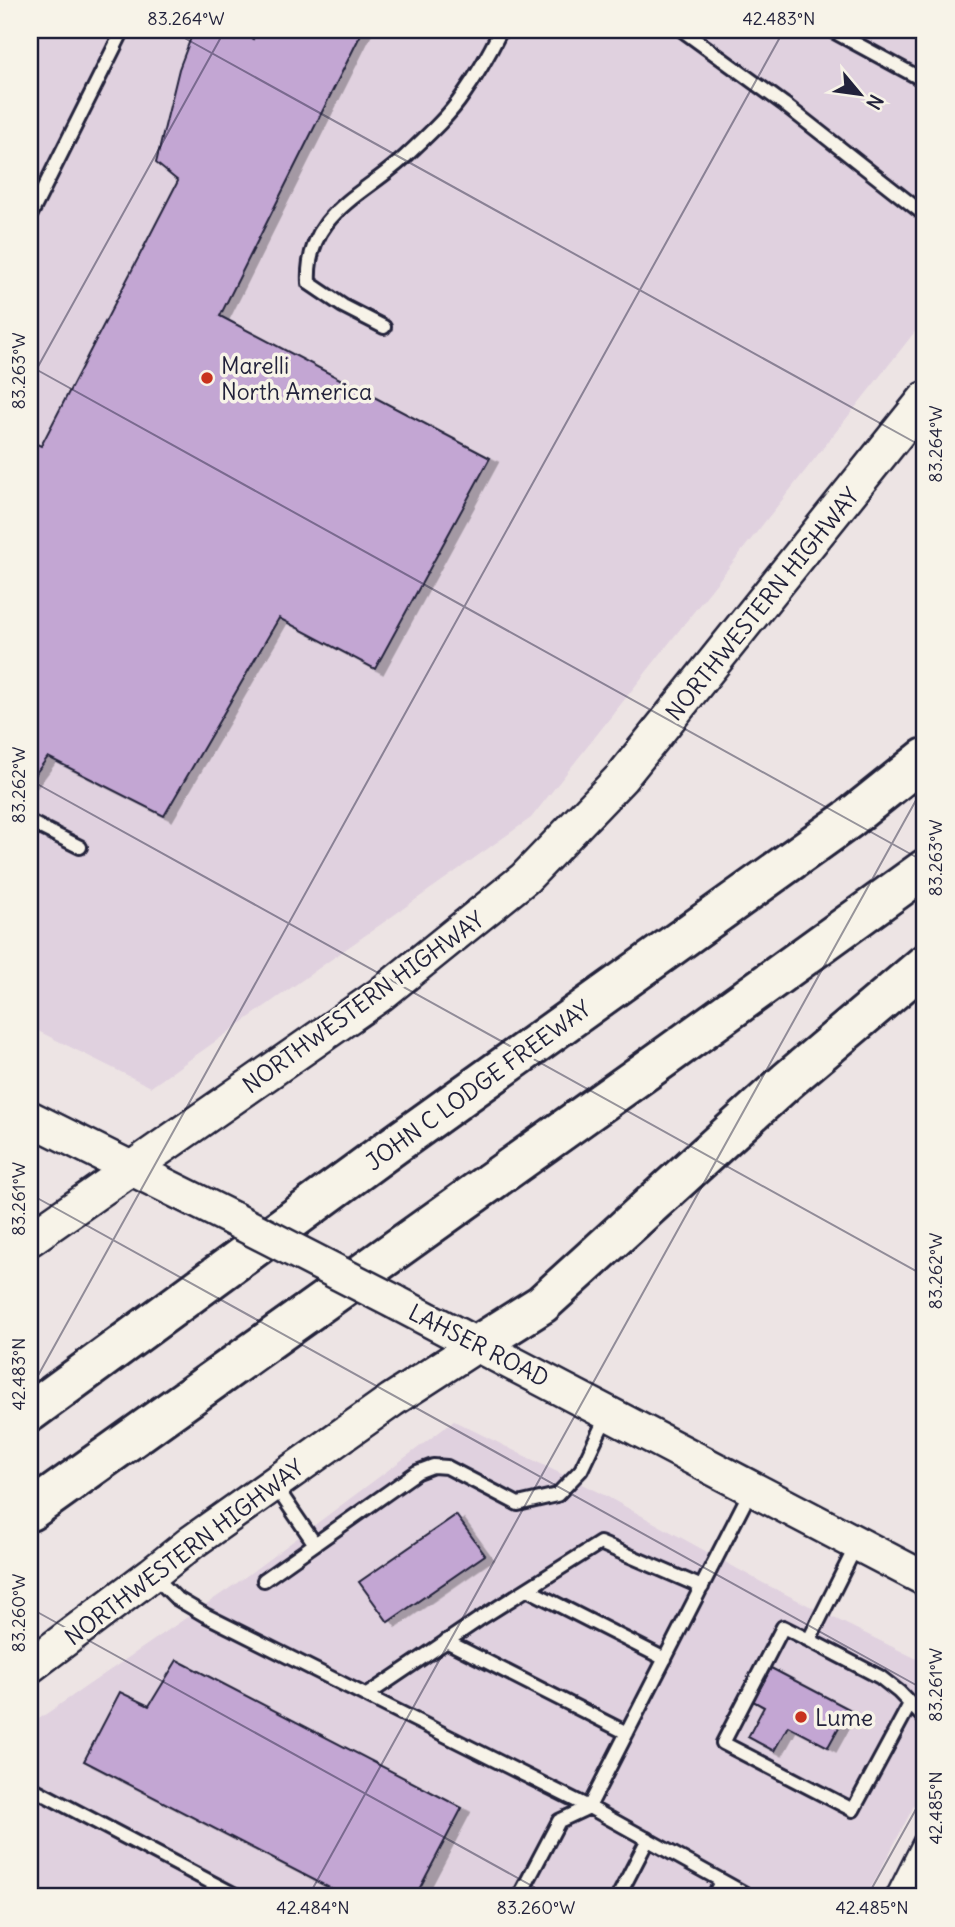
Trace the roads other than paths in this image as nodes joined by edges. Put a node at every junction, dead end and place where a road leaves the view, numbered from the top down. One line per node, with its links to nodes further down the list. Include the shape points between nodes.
1 (123, 30): 7 (lane)
2 (501, 30): 8 (lane, via 462,97 406,156 345,202 325,223 313,246 309,283)
3 (682, 30): 6 (lane)
4 (831, 30): 5 (lane)
5 (925, 81)
6 (925, 215)
7 (30, 216)
8 (384, 327)
9 (925, 399): 16 (main road, NORTHWESTERN HIGHWAY, via 622,777 526,878 380,995)
10 (925, 758): 19 (highway, JOHN C LODGE FREEWAY, via 849,819)
11 (30, 822): 12 (lane)
12 (80, 847)
13 (925, 869): 23 (highway)
14 (925, 964): 18 (highway, via 787,1081 542,1304)
15 (30, 1118): 16 (main road, LAHSER ROAD)
16 (132, 1169): 17 (main road, NORTHWESTERN HIGHWAY); 18 (main road, LAHSER ROAD, bridge)
17 (30, 1239)
18 (477, 1345): 20 (main road, LAHSER ROAD); 21 (main road, NORTHWESTERN HIGHWAY)
19 (30, 1412)
20 (608, 1412): 22 (main road, LAHSER ROAD); 24 (lane, via 581,1470 557,1495 517,1504 447,1467 433,1465)
21 (274, 1484): 24 (lane); 26 (main road, NORTHWESTERN HIGHWAY)
22 (751, 1490): 25 (main road, LAHSER ROAD); 29 (lane)
23 (30, 1511)
24 (315, 1544): 28 (lane)
25 (857, 1544): 27 (main road, LAHSER ROAD); 31 (lane)
26 (152, 1574): 34 (main road, NORTHWESTERN HIGHWAY); 35 (lane, via 176,1598 205,1615)
27 (925, 1579)
28 (264, 1580)
29 (702, 1587): 30 (lane, via 600,1543); 33 (lane)
30 (527, 1589): 32 (lane); 33 (lane)
31 (809, 1640): 36 (lane, via 880,1677); 36 (lane, via 783,1627 723,1743 853,1810)
32 (446, 1642): 35 (lane); 38 (lane)
33 (665, 1659): 38 (lane)
34 (30, 1666)
35 (367, 1695): 40 (lane)
36 (910, 1703): 37 (lane)
37 (925, 1719)
38 (627, 1733): 40 (lane)
39 (30, 1787): 44 (lane)
40 (589, 1807): 41 (lane); 45 (lane, via 559,1821)
41 (648, 1839): 43 (lane); 46 (lane)
42 (925, 1843): 49 (street)
43 (721, 1882): 47 (lane); 48 (lane)
44 (239, 1897)
45 (519, 1897)
46 (618, 1897)
47 (713, 1897)
48 (751, 1897)
49 (898, 1897)

